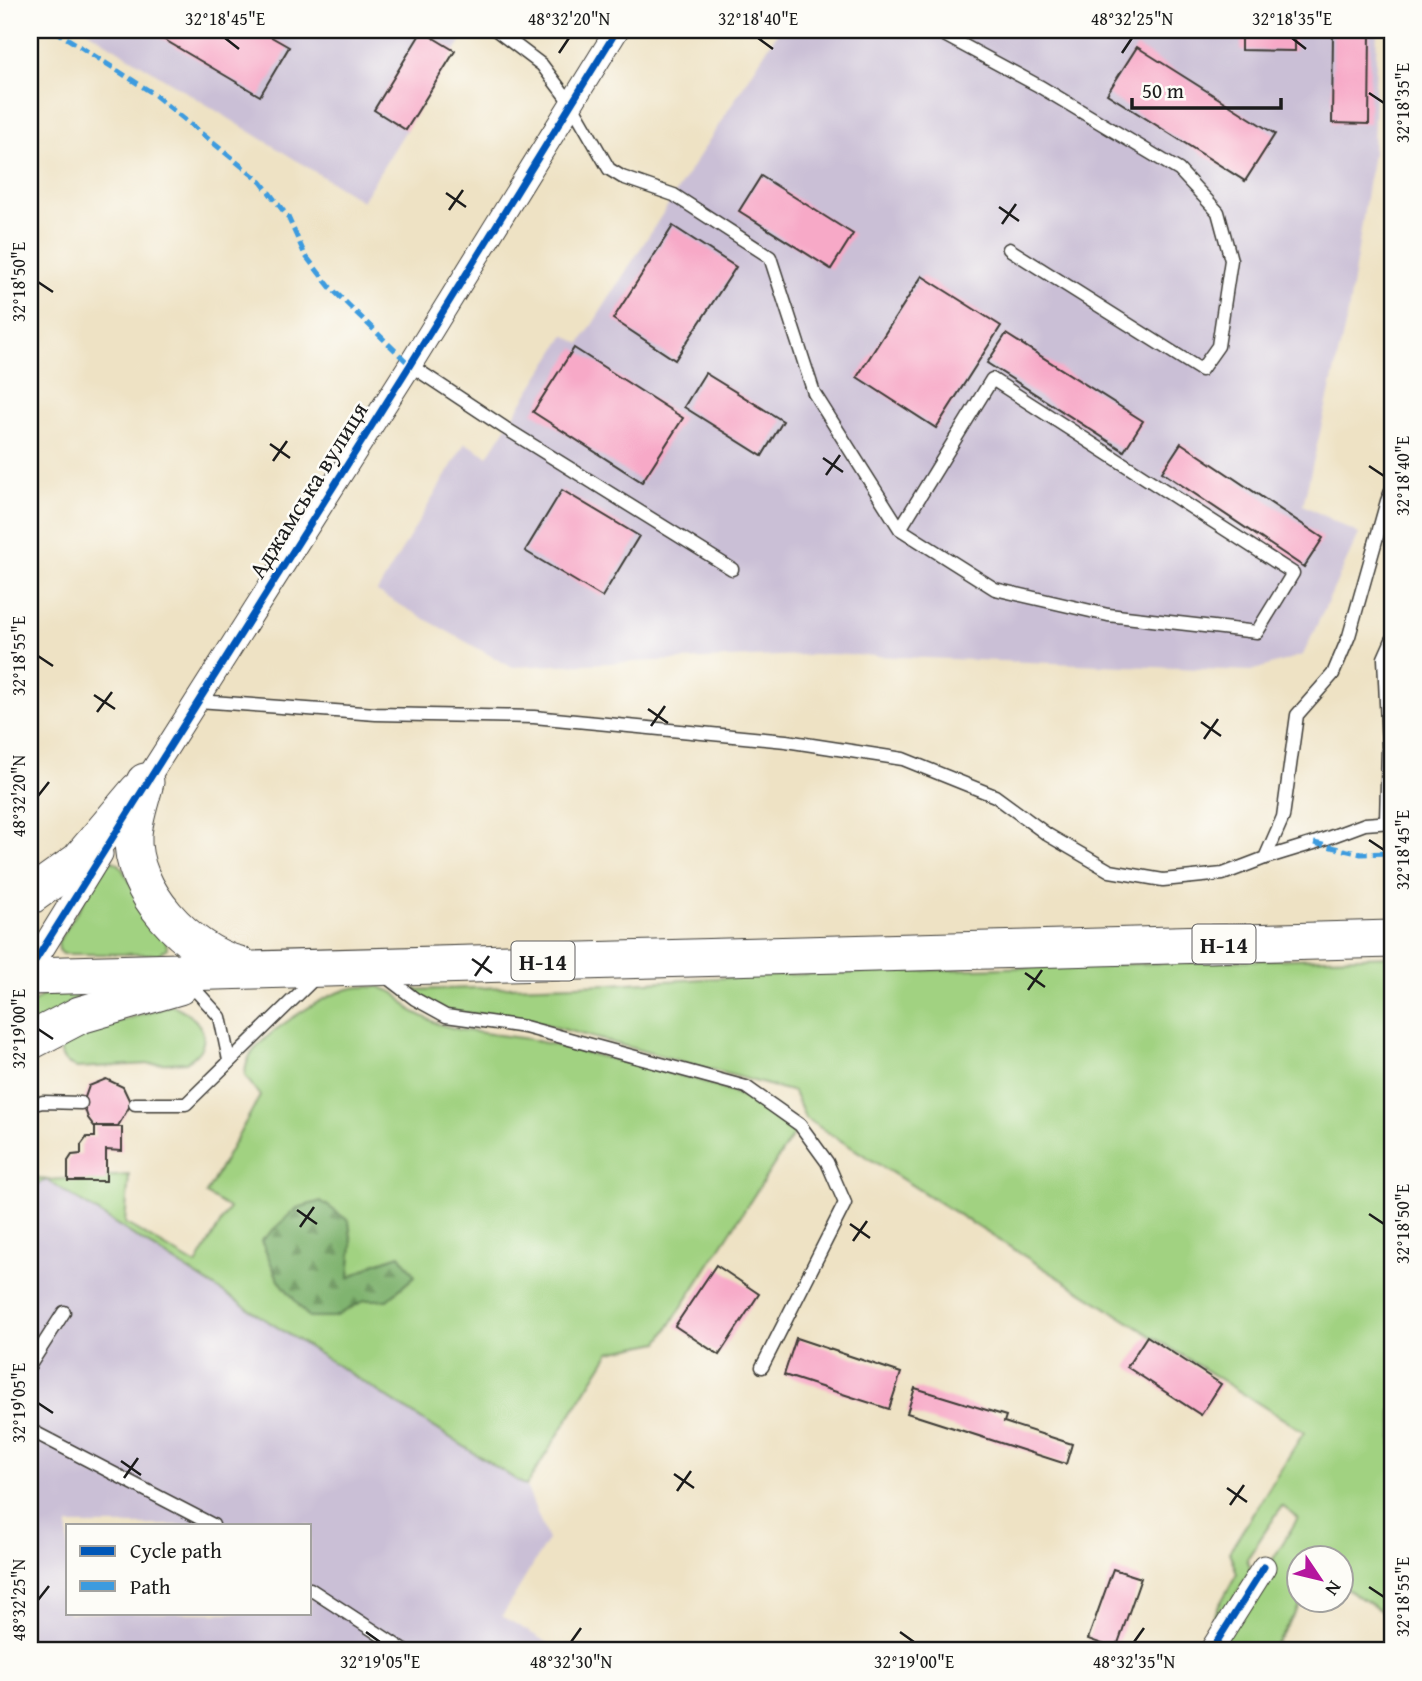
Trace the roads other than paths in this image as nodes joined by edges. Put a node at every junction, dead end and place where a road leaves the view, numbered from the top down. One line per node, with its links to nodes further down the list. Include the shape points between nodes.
1 (496, 30): 4 (lane, via 542,65)
2 (617, 30): 4 (street, Аджамська вулиця)
3 (935, 30): 5 (lane, via 1179,170 1218,212 1231,260 1218,346 1201,370)
4 (572, 105): 6 (street, Аджамська вулиця); 8 (lane, via 609,169 674,195 770,257 814,393)
5 (1009, 249)
6 (410, 365): 9 (lane); 11 (street, Аджамська вулиця)
7 (1392, 489): 14 (lane, via 1349,636 1333,674 1297,715 1283,817)
8 (900, 529): 8 (lane, via 992,379 1293,573 1257,632 1230,629 1108,615 995,589)
9 (732, 569)
10 (1392, 640): 13 (lane, via 1384,658)
11 (198, 701): 12 (street, Аджамська вулиця); 14 (lane, via 376,714 534,718 786,741 903,760 995,796 1048,835 1110,871 1163,880 1223,874)
12 (145, 782): 15 (main road, via 79,862); 19 (street, Аджамська вулиця); 20 (main road, via 133,835 139,871 149,891 192,942 224,961)
13 (1389, 822): 14 (lane, via 1365,824)
14 (1265, 858)
15 (30, 896)
16 (1392, 939): 17 (main road, Н-14)
17 (371, 965): 18 (main road, Н-14); 30 (lane, via 446,1016 525,1027 746,1087 800,1125 827,1162 845,1203)
18 (326, 967): 20 (main road, Н-14); 24 (lane)
19 (30, 969)
20 (252, 969): 21 (main road, Н-14); 22 (main road)
21 (30, 976)
22 (190, 984): 23 (main road, via 105,1006); 24 (lane, via 220,1017)
23 (30, 1041)
24 (229, 1060): 26 (lane, via 186,1104)
25 (82, 1103): 27 (lane)
26 (135, 1104)
27 (30, 1105)
28 (64, 1312): 29 (lane)
29 (30, 1365)
30 (762, 1367)
31 (30, 1430): 32 (lane)
32 (211, 1524)
33 (1265, 1567): 36 (street)
34 (312, 1590): 35 (lane)
35 (405, 1651)
36 (1211, 1651)

